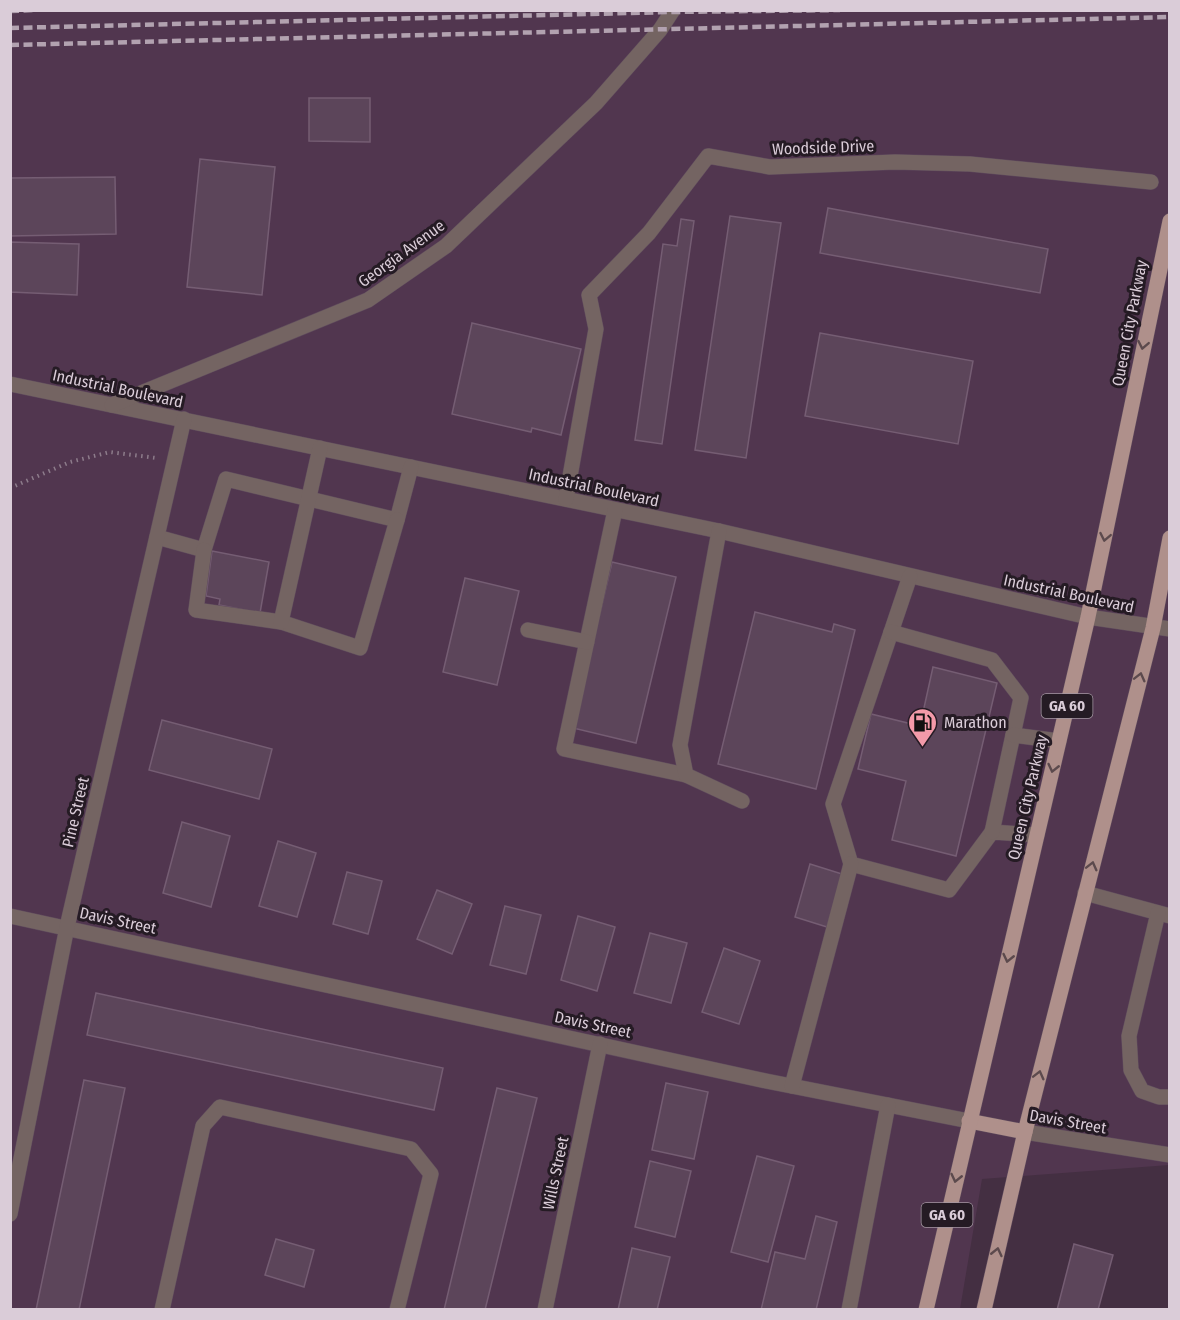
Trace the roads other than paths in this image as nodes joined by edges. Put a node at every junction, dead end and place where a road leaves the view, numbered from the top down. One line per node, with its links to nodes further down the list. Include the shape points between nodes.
1 (673, 10): 5 (street, Georgia Avenue, via 596,103 446,246 368,300)
2 (1151, 182): 10 (street, Woodside Drive, via 970,164 895,162 770,167 708,156 649,234 589,295 596,329)
3 (1170, 221): 18 (main road, Queen City Parkway / GA 60, one-way to 18)
4 (10, 384): 5 (street, Industrial Boulevard)
5 (112, 405): 6 (street, Industrial Boulevard)
6 (184, 419): 7 (street, Industrial Boulevard); 14 (street, Pine Street)
7 (320, 448): 8 (street, Industrial Boulevard); 9 (street)
8 (411, 467): 10 (street, Industrial Boulevard); 12 (street)
9 (307, 498): 12 (street); 16 (street, via 226,479); 19 (street)
10 (566, 499): 11 (street, Industrial Boulevard)
11 (615, 510): 13 (street, Industrial Boulevard); 24 (street)
12 (397, 520): 19 (street, via 360,648)
13 (719, 531): 17 (street, Industrial Boulevard); 27 (street, via 680,745)
14 (157, 537): 16 (street); 35 (street, Pine Street)
15 (1170, 538): 20 (main road)
16 (204, 549): 19 (street, via 196,610)
17 (910, 576): 18 (street, Industrial Boulevard); 23 (street)
18 (1088, 617): 20 (street, Industrial Boulevard); 26 (main road, Queen City Parkway / GA 60)
19 (281, 622)
20 (1153, 628): 21 (street, Industrial Boulevard); 32 (main road, one-way to 20)
21 (1170, 629)
22 (528, 630): 24 (street)
23 (891, 632): 25 (street, via 992,660 1021,698); 31 (street, via 833,804)
24 (587, 642): 27 (street, via 564,749)
25 (1013, 735): 26 (street); 29 (street)
26 (1059, 741): 30 (main road, Queen City Parkway / GA 60, one-way to 30)
27 (686, 775): 28 (street)
28 (742, 801)
29 (992, 832): 30 (street); 31 (street, via 949,890)
30 (1037, 835): 40 (main road, Queen City Parkway / GA 60, one-way to 40)
31 (851, 864): 37 (street)
32 (1085, 893): 34 (street); 41 (main road, one-way to 32)
33 (10, 915): 35 (street, Davis Street)
34 (1164, 915): 38 (street, via 1129,1036 1131,1070 1142,1091)
35 (67, 927): 36 (street, Davis Street); 43 (street, Pine Street)
36 (600, 1044): 37 (street, Davis Street); 46 (street, Wills Street)
37 (792, 1086): 39 (street, Davis Street)
38 (1170, 1097)
39 (888, 1105): 40 (street, Davis Street); 47 (street)
40 (969, 1121): 41 (main road, Davis Street); 48 (main road, Queen City Parkway / GA 60, one-way to 48)
41 (1025, 1132): 42 (street, Davis Street); 49 (main road, one-way to 41)
42 (1170, 1155)
43 (10, 1214)
44 (162, 1310): 45 (street, via 203,1126 220,1107 411,1149 431,1174)
45 (397, 1310)
46 (545, 1310)
47 (849, 1310)
48 (926, 1310)
49 (984, 1310)

